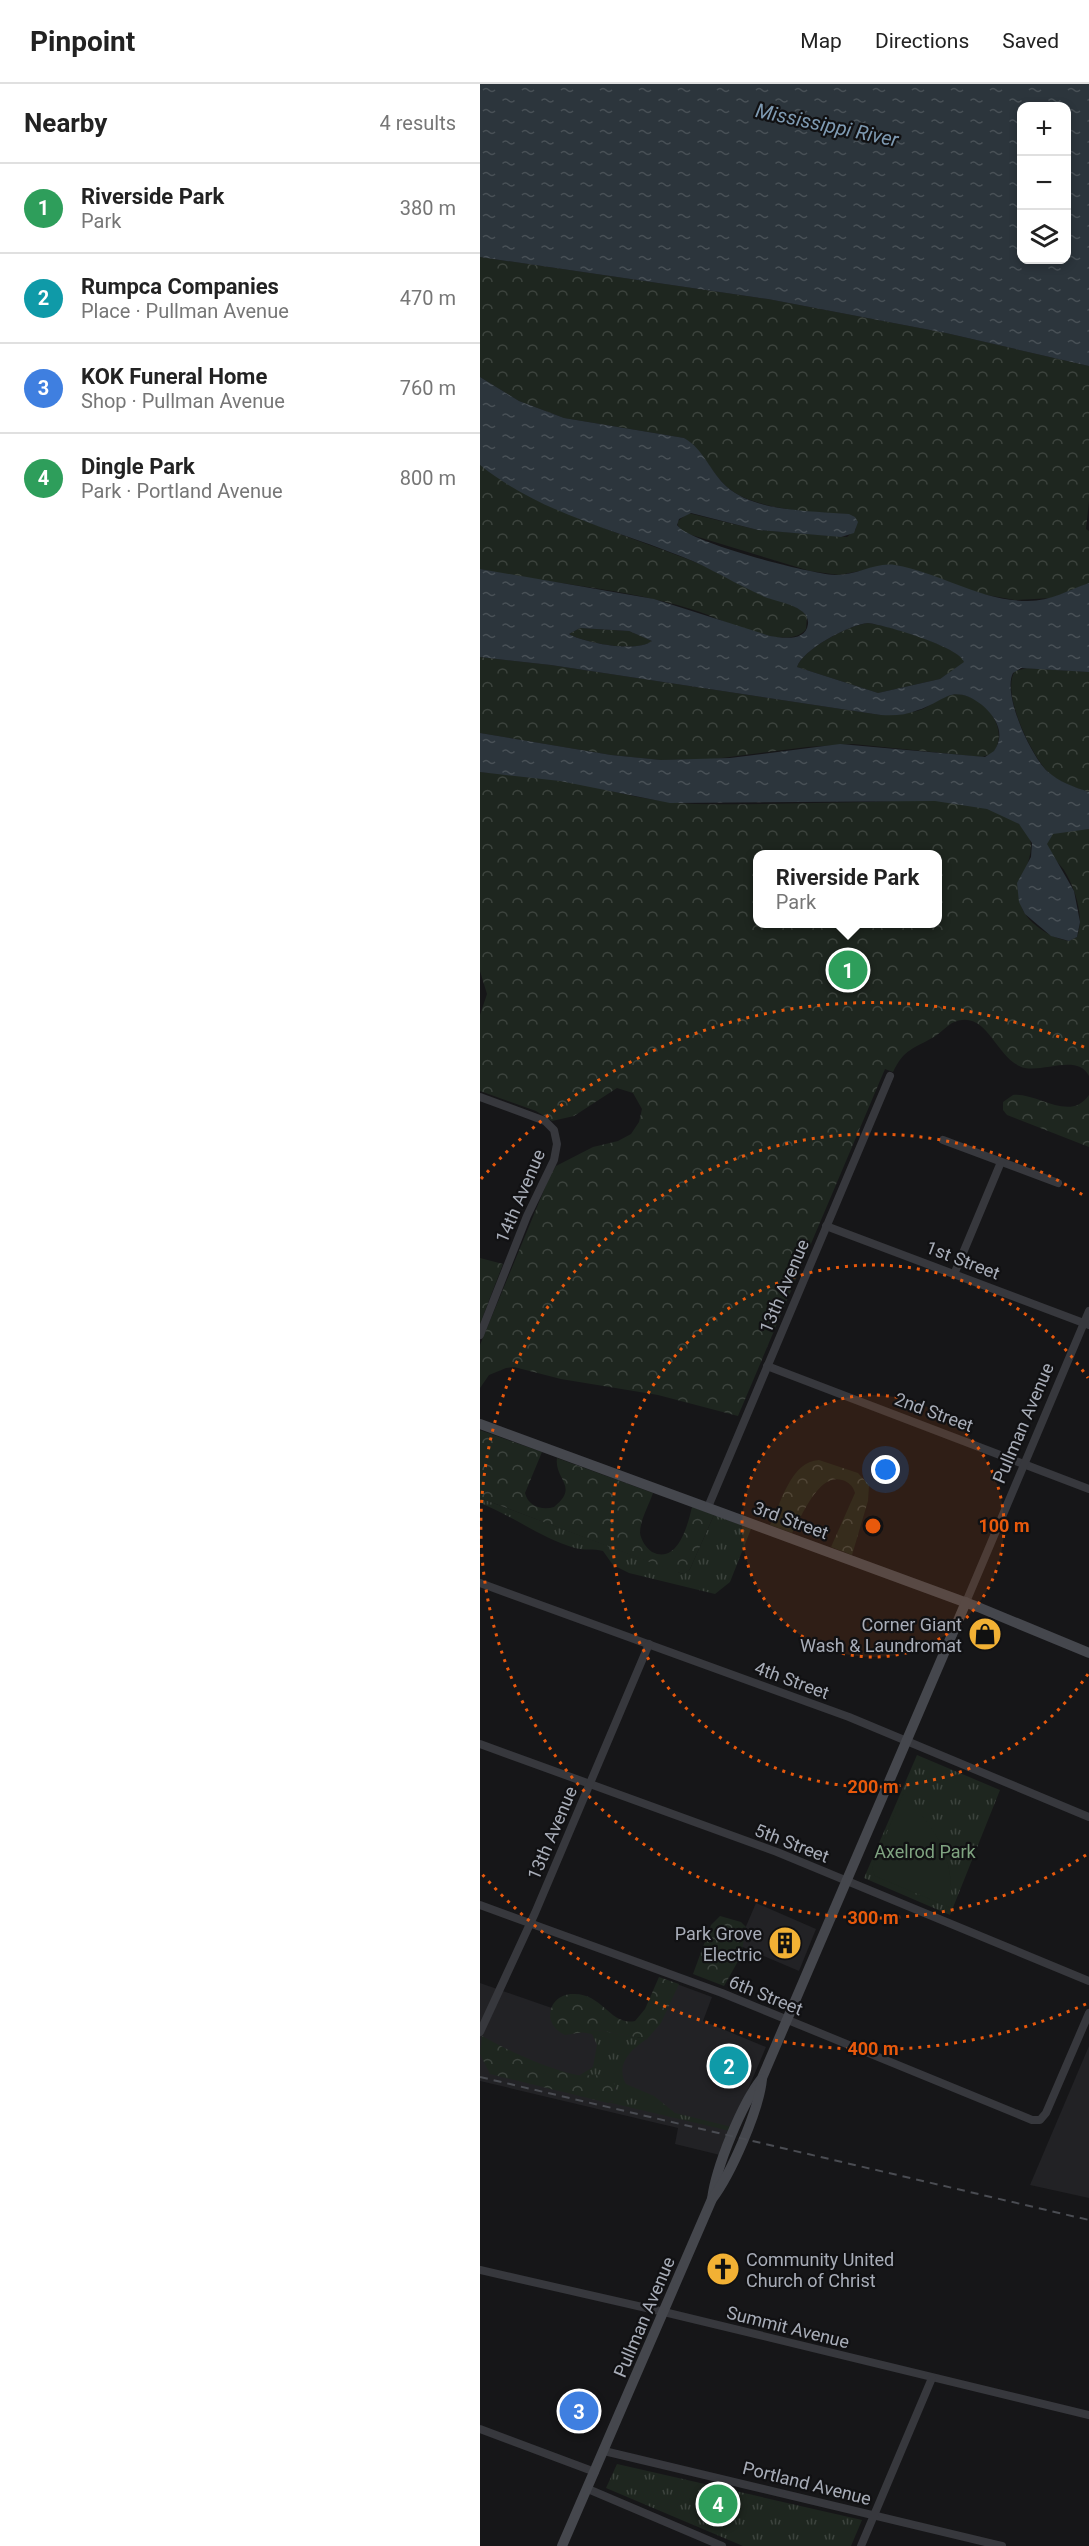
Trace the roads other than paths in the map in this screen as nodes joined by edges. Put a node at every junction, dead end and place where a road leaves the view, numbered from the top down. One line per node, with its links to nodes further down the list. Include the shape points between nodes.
1 (890, 1076): 6 (street, 13th Avenue)
2 (480, 1097): 10 (street, 14th Avenue, via 545,1121 556,1136 554,1160 527,1216)
3 (943, 1140): 4 (street)
4 (1001, 1162): 5 (street); 7 (street)
5 (1058, 1183)
6 (826, 1226): 7 (street, 1st Street); 11 (street, 13th Avenue)
7 (955, 1272): 9 (street, 1st Street)
8 (1089, 1311): 9 (street, Pullman Avenue)
9 (1086, 1324): 13 (street, Pullman Avenue)
10 (480, 1335)
11 (766, 1366): 13 (street, 2nd Street); 15 (street, 13th Avenue)
12 (480, 1424): 15 (street, 3rd Street)
13 (1025, 1462): 14 (street, 2nd Street); 17 (street, Pullman Avenue)
14 (1089, 1489)
15 (708, 1508): 17 (street, 3rd Street)
16 (480, 1583): 18 (street, 4th Street)
17 (966, 1602): 19 (street, 3rd Street); 20 (street, Pullman Avenue)
18 (649, 1644): 20 (street, 4th Street); 22 (street, 13th Avenue)
19 (1089, 1653)
20 (906, 1741): 23 (street, 4th Street); 24 (street, Pullman Avenue)
21 (480, 1744): 22 (street, 5th Street)
22 (590, 1784): 24 (street, 5th Street); 26 (street, 13th Avenue)
23 (1089, 1817)
24 (847, 1880): 27 (street, 5th Street); 29 (street, Pullman Avenue)
25 (480, 1905): 26 (street, 6th Street)
26 (530, 1923): 29 (street, 6th Street); 30 (street, 13th Avenue)
27 (1089, 1981)
28 (1089, 2013): 29 (street, 6th Street, via 1046,2113 1038,2121)
29 (788, 2020): 32 (street, Pullman Avenue, via 762,2078 761,2095)
30 (480, 2032)
31 (480, 2270): 32 (street, Summit Avenue)
32 (664, 2312): 33 (street, Summit Avenue); 36 (street, Pullman Avenue)
33 (932, 2378): 34 (street, Summit Avenue); 39 (street)
34 (1089, 2415)
35 (480, 2429): 37 (street)
36 (604, 2451): 37 (street, Pullman Avenue); 39 (street, Portland Avenue)
37 (595, 2472): 38 (street, Pullman Avenue)
38 (588, 2488): 40 (street, Pullman Avenue); 41 (street)
39 (874, 2514): 42 (street); 43 (street, Portland Avenue)
40 (562, 2546)
41 (722, 2546)
42 (861, 2546)
43 (1002, 2546)

